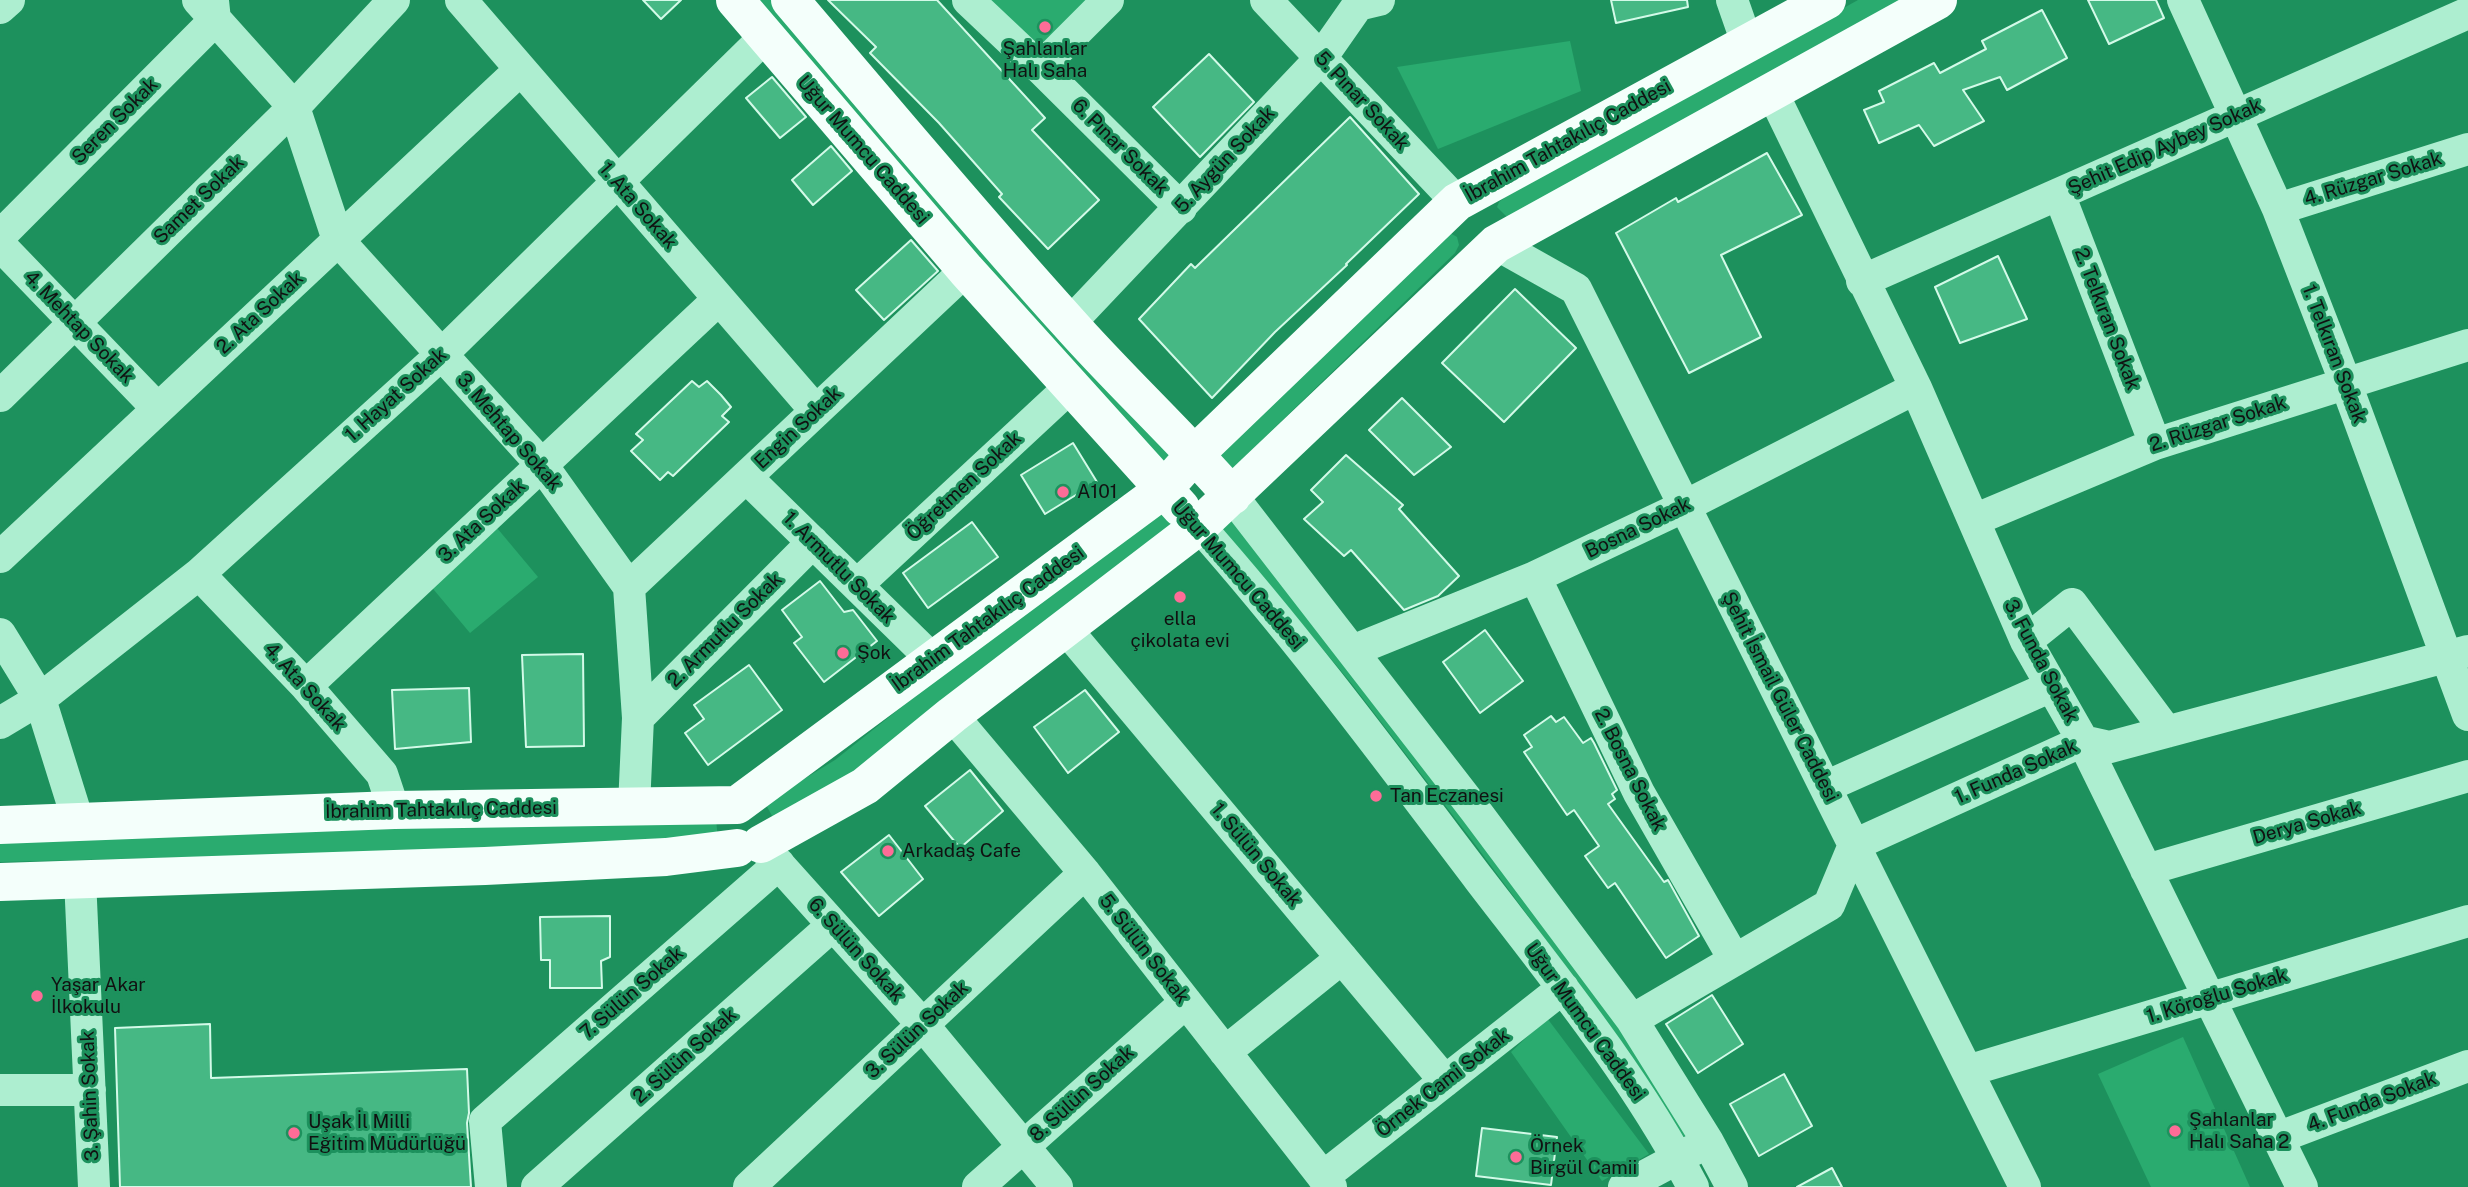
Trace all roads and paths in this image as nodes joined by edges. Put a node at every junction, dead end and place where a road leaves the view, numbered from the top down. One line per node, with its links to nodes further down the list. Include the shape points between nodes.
1 (9, 0): 15 (street)
2 (394, 0): 23 (street, Samet Sokak)
3 (461, 0): 21 (street, 1. Ata Sokak)
4 (734, 0): 17 (main road, Uğur Mumcu Caddesi)
5 (790, 0): 39 (main road, Uğur Mumcu Caddesi)
6 (968, 0): 20 (street, 6. Pınar Sokak)
7 (1108, 0): 20 (street)
8 (1266, 0): 19 (street, 5. Pınar Sokak)
9 (1379, 0): 19 (street, 5. Aygün Sokak, via 1359,5)
10 (1732, 0): 18 (street)
11 (1827, 0): 18 (main road, İbrahim Tahtakılıç Caddesi)
12 (1938, 0): 22 (main road)
13 (2183, 0): 24 (street, 1. Telkıran Sokak)
14 (209, 7): 23 (street, 3. Mehtap Sokak); 31 (street, Seren Sokak)
15 (0, 8)
16 (2463, 15): 24 (street, Şehit Edip Aybey Sokak)
17 (765, 37): 26 (street, 1. Hayat Sokak); 35 (main road, Uğur Mumcu Caddesi)
18 (1747, 43): 28 (main road, İbrahim Tahtakılıç Caddesi)
19 (1321, 58): 28 (street, 5. Pınar Sokak); 29 (street, 5. Aygün Sokak)
20 (1040, 68): 29 (street, 6. Pınar Sokak)
21 (520, 70): 26 (street, 1. Ata Sokak); 32 (street, 2. Ata Sokak)
22 (1772, 92): 33 (main road); 36 (street, 3. Funda Sokak)
23 (294, 107): 32 (street, 3. Mehtap Sokak); 38 (street, Samet Sokak)
24 (2237, 115): 27 (street, Şehit Edip Aybey Sokak); 30 (street, 1. Telkıran Sokak)
25 (2468, 149): 30 (street, 4. Rüzgar Sokak)
26 (617, 180): 37 (street, 1. Ata Sokak); 41 (street, 1. Hayat Sokak)
27 (2059, 194): 36 (street, Şehit Edip Aybey Sokak); 48 (street, 2. Telkıran Sokak)
28 (1457, 202): 33 (main road); 49 (main road, İbrahim Tahtakılıç Caddesi)
29 (1181, 208): 39 (street, 5. Aygün Sokak)
30 (2278, 209): 42 (street, 1. Telkıran Sokak)
31 (0, 236)
32 (338, 240): 41 (street, 3. Mehtap Sokak); 46 (street, 2. Ata Sokak)
33 (1496, 244): 53 (main road); 54 (street, Şehit İsmail Güler Caddesi, via 1576,289)
34 (0, 245): 38 (street, 4. Mehtap Sokak)
35 (966, 270): 43 (main road, Uğur Mumcu Caddesi); 47 (street, Engin Sokak)
36 (1862, 281): 44 (street, 3. Funda Sokak)
37 (719, 299): 47 (street, 1. Ata Sokak); 50 (street, 3. Ata Sokak)
38 (76, 321): 45 (street, Samet Sokak); 46 (street, 4. Mehtap Sokak)
39 (1069, 324): 49 (main road, Uğur Mumcu Caddesi)
40 (2468, 345): 42 (street, 2. Rüzgar Sokak)
41 (442, 354): 50 (street, 3. Mehtap Sokak); 59 (street, 1. Hayat Sokak)
42 (2346, 383): 48 (street, 2. Rüzgar Sokak); 67 (street, 1. Telkıran Sokak)
43 (1070, 387): 52 (main road, Uğur Mumcu Caddesi); 61 (street, Öğretmen Sokak)
44 (1916, 388): 54 (street, Bosna Sokak); 55 (street, 3. Funda Sokak)
45 (0, 396)
46 (158, 409): 58 (street, 2. Ata Sokak)
47 (816, 411): 51 (street, Engin Sokak)
48 (2155, 444): 55 (street, 2. Rüzgar Sokak)
49 (1195, 454): 52 (main road, İbrahim Tahtakılıç Caddesi); 53 (main road, Uğur Mumcu Caddesi)
50 (542, 465): 62 (street, 3. Mehtap Sokak); 69 (street, 3. Ata Sokak)
51 (746, 477): 57 (street, 1. Armutlu Sokak); 62 (street, Engin Sokak)
52 (1163, 490): 56 (main road, Uğur Mumcu Caddesi); 68 (main road, İbrahim Tahtakılıç Caddesi)
53 (1232, 496): 56 (main road); 66 (street, Uğur Mumcu Caddesi)
54 (1685, 506): 60 (street, Bosna Sokak); 79 (street, Şehit İsmail Güler Caddesi)
55 (1974, 520): 65 (street, 3. Funda Sokak)
56 (1199, 526): 63 (main road); 95 (street, Uğur Mumcu Caddesi, via 1342,698)
57 (813, 542): 61 (street, 1. Armutlu Sokak); 74 (street, 2. Armutlu Sokak)
58 (0, 557)
59 (200, 574): 69 (street, 4. Ata Sokak); 71 (street, 1. Hayat Sokak)
60 (1535, 577): 66 (street, Bosna Sokak); 94 (street, 2. Bosna Sokak, via 1639,793)
61 (857, 585): 68 (street, 1. Armutlu Sokak)
62 (629, 587): 74 (street)
63 (1066, 629): 72 (main road); 93 (street, 1. Sülün Sokak)
64 (0, 634): 71 (street)
65 (2026, 642): 70 (street, 3. Funda Sokak); 76 (street, via 2072,604)
66 (1352, 650): 98 (street, Uğur Mumcu Caddesi)
67 (2458, 653): 73 (street, 1. Telkıran Sokak); 76 (street, 1. Funda Sokak)
68 (932, 659): 80 (main road, İbrahim Tahtakılıç Caddesi)
69 (306, 686): 82 (street, 4. Ata Sokak, via 382,774)
70 (2052, 686): 77 (street, 3. Funda Sokak); 79 (street)
71 (40, 699): 75 (street, 1. Hayat Sokak); 83 (street)
72 (952, 715): 86 (main road, via 865,786); 88 (street, 5. Sülün Sokak)
73 (2468, 715)
74 (638, 718): 81 (street)
75 (0, 723)
76 (2167, 732): 77 (street, 1. Funda Sokak, via 2110,747)
77 (2083, 741): 85 (street, 1. Funda Sokak); 87 (street, 3. Funda Sokak)
78 (2468, 776): 87 (street, Derya Sokak)
79 (1825, 787): 85 (street, Şehit İsmail Güler Caddesi)
80 (737, 805): 81 (main road, İbrahim Tahtakılıç Caddesi); 86 (main road, via 750,804 766,815 768,834)
81 (634, 806): 82 (main road, İbrahim Tahtakılıç Caddesi)
82 (394, 810): 83 (main road, İbrahim Tahtakılıç Caddesi)
83 (79, 824): 84 (main road, İbrahim Tahtakılıç Caddesi)
84 (0, 825)
85 (1854, 845): 94 (street, via 1829,905); 102 (street, Şehit İsmail Güler Caddesi)
86 (759, 852): 89 (main road, via 370,871); 92 (street, 6. Sülün Sokak); 112 (street, 7. Sülün Sokak, via 485,1121)
87 (2146, 870): 96 (street, 3. Funda Sokak)
88 (1085, 873): 97 (street, 5. Sülün Sokak); 99 (street, 3. Sülün Sokak)
89 (80, 879): 90 (main road); 105 (street, 3. Şahin Sokak)
90 (0, 882)
91 (2468, 921): 96 (street, 1. Köroğlu Sokak)
92 (833, 925): 99 (street, 6. Sülün Sokak); 113 (street, 2. Sülün Sokak)
93 (1342, 958): 100 (street); 103 (street, 1. Sülün Sokak)
94 (1734, 959): 98 (street)
95 (1563, 988): 103 (street, Örnek Cami Sokak); 109 (street, Uğur Mumcu Caddesi)
96 (2210, 999): 102 (street, 1. Köroğlu Sokak); 106 (street, 3. Funda Sokak)
97 (1186, 1002): 100 (street, 5. Sülün Sokak); 108 (street, 8. Sülün Sokak)
98 (1632, 1020): 107 (street, Uğur Mumcu Caddesi)
99 (923, 1025): 108 (street, 6. Sülün Sokak); 114 (street, 3. Sülün Sokak)
100 (1225, 1052): 110 (street, 5. Sülün Sokak)
101 (2468, 1066): 106 (street, 4. Funda Sokak)
102 (1967, 1071): 120 (street, Şehit İsmail Güler Caddesi)
103 (1445, 1081): 110 (street, Örnek Cami Sokak)
104 (0, 1090): 105 (street)
105 (90, 1090): 111 (street, 3. Şahin Sokak)
106 (2277, 1138): 121 (street, 3. Funda Sokak)
107 (1708, 1142): 109 (street); 119 (street, Uğur Mumcu Caddesi)
108 (1023, 1147): 115 (street, 8. Sülün Sokak); 116 (street, 6. Sülün Sokak)
109 (1678, 1157): 117 (street); 118 (street, Uğur Mumcu Caddesi)
110 (1327, 1182)
111 (94, 1187)
112 (491, 1187)
113 (537, 1187)
114 (749, 1187)
115 (978, 1187)
116 (1057, 1187)
117 (1624, 1187)
118 (1693, 1187)
119 (1732, 1187)
120 (2025, 1187)
121 (2302, 1187)

